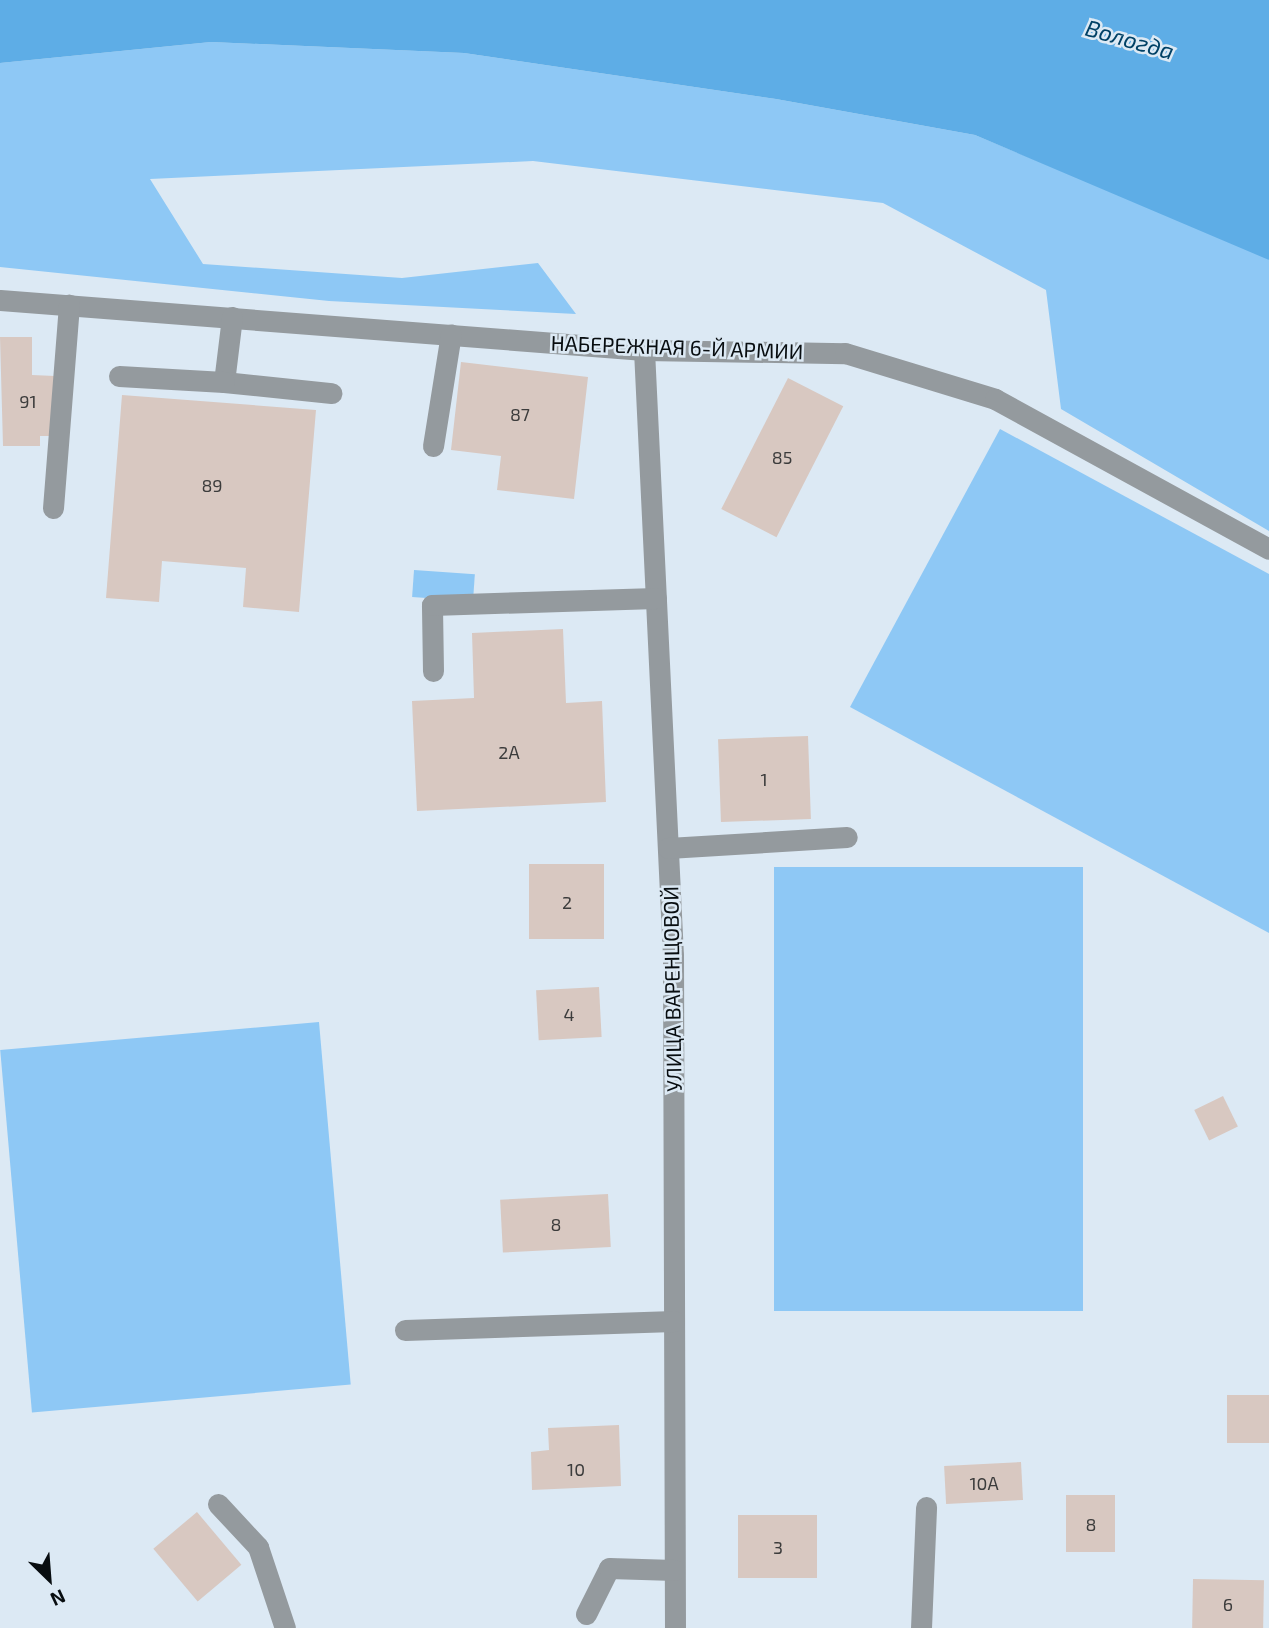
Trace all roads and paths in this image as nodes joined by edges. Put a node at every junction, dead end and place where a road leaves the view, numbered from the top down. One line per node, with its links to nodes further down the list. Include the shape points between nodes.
1 (0, 300): 2 (street, НАБЕРЕЖНАЯ 6-Й АРМИИ)
2 (69, 305): 3 (street, НАБЕРЕЖНАЯ 6-Й АРМИИ); 10 (street)
3 (232, 317): 4 (street, НАБЕРЕЖНАЯ 6-Й АРМИИ); 7 (street)
4 (451, 334): 5 (street, НАБЕРЕЖНАЯ 6-Й АРМИИ); 9 (street)
5 (644, 350): 11 (street, НАБЕРЕЖНАЯ 6-Й АРМИИ, via 845,353 983,396); 12 (street, УЛИЦА ВАРЕНЦОВОЙ)
6 (119, 376): 7 (street)
7 (224, 382): 8 (street)
8 (331, 393)
9 (433, 446)
10 (53, 508)
11 (1269, 549)
12 (656, 598): 13 (street, via 432,604); 15 (street, УЛИЦА ВАРЕНЦОВОЙ)
13 (433, 671)
14 (847, 837): 15 (street)
15 (668, 848): 16 (street, УЛИЦА ВАРЕНЦОВОЙ, via 673,955)
16 (674, 1321): 17 (street); 20 (street, УЛИЦА ВАРЕНЦОВОЙ)
17 (405, 1330)
18 (218, 1504): 22 (street, via 258,1547)
19 (926, 1507): 24 (street)
20 (674, 1570): 21 (street, via 609,1568); 23 (street, УЛИЦА ВАРЕНЦОВОЙ)
21 (586, 1614)
22 (285, 1628)
23 (675, 1628)
24 (921, 1628)

